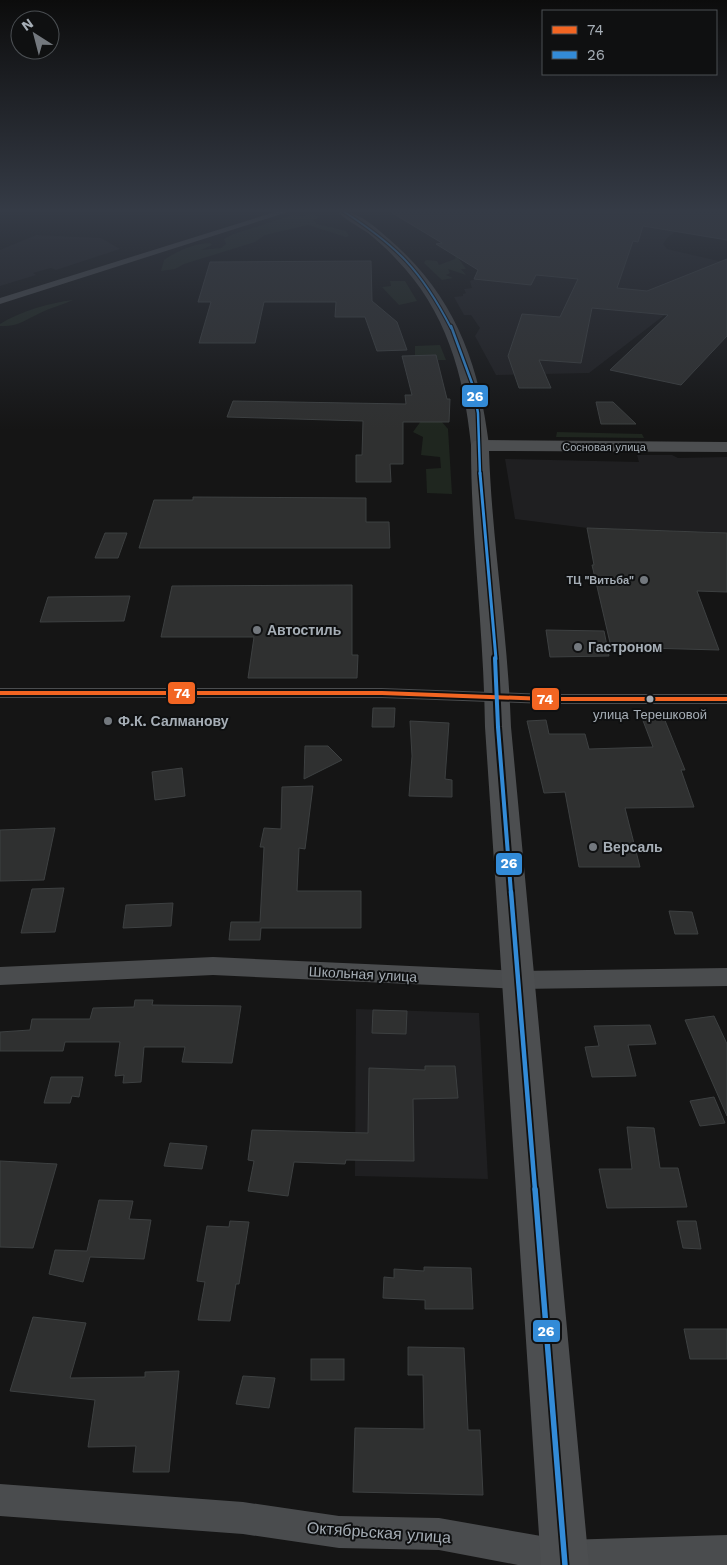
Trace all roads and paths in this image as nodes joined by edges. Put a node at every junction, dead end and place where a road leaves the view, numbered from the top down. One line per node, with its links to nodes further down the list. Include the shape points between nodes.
1 (54, 284): 3 (street)
2 (426, 284): 4 (main road, via 451,327 473,386)
3 (0, 301)
4 (480, 445): 5 (main road, Сосновая улица); 7 (main road)
5 (727, 447)
6 (0, 693): 7 (street, via 382,693)
7 (496, 697): 8 (street); 11 (main road)
8 (727, 700)
9 (0, 976): 11 (street, Школьная улица, via 213,966)
10 (727, 976): 11 (street, Школьная улица)
11 (519, 980): 14 (main road)
12 (0, 1500): 14 (street, Октябрьская улица, via 243,1518 339,1532 439,1534)
13 (727, 1552): 14 (street, Октябрьская улица)
14 (564, 1561)

